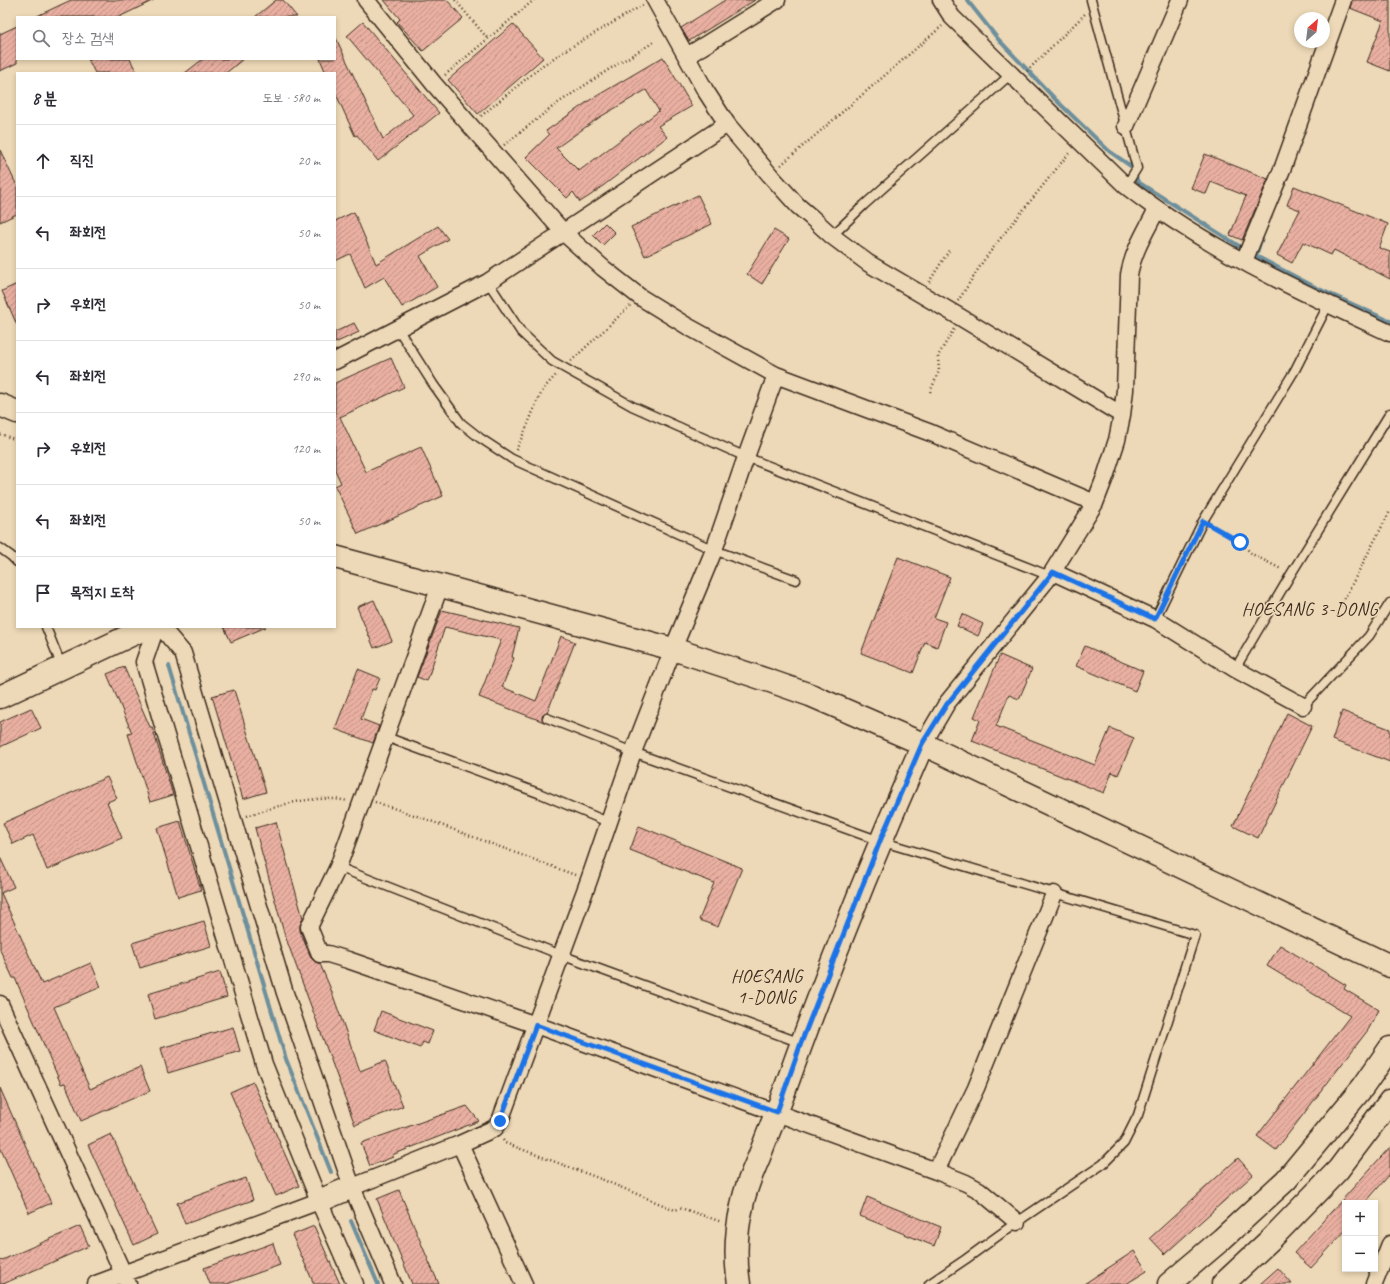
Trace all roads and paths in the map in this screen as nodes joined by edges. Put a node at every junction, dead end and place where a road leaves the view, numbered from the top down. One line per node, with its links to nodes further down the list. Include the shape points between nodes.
1 (366, 0): 15 (street)
2 (454, 0): 11 (path)
3 (534, 0): 11 (path)
4 (777, 0): 13 (street)
5 (941, 0): 10 (street)
6 (1180, 0): 18 (street)
7 (1343, 0): 27 (street, via 1283,167)
8 (650, 2): 13 (street); 17 (path, via 543,65)
9 (1092, 3): 14 (path); 18 (lane)
10 (952, 17): 14 (street); 21 (path)
11 (488, 39): 15 (path)
12 (654, 42): 20 (path, via 555,105)
13 (687, 56): 16 (street)
14 (1015, 77): 19 (street); 25 (lane, via 864,205)
15 (434, 84): 17 (street)
16 (727, 124): 21 (street); 24 (street)
17 (469, 126): 20 (street)
18 (1126, 126): 22 (lane, via 1137,168)
19 (1080, 140): 22 (street); 31 (path, via 984,260)
20 (494, 153): 24 (street)
21 (770, 175): 25 (street, via 798,206)
22 (1126, 186): 23 (street)
23 (1157, 209): 27 (street); 40 (street, via 1135,251 1129,274)
24 (564, 233): 28 (street); 35 (street, via 640,297)
25 (832, 236): 29 (street, via 868,263)
26 (950, 249): 29 (path)
27 (1244, 262): 30 (street)
28 (488, 282): 32 (street); 43 (lane, via 521,332 552,362 632,406)
29 (921, 294): 31 (street)
30 (1328, 305): 33 (street); 46 (lane, via 1295,370)
31 (956, 314): 36 (path, via 938,356 939,371); 40 (street)
32 (398, 329): 34 (street); 48 (lane, via 461,423 480,438 512,459)
33 (1390, 333)
34 (336, 360)
35 (776, 375): 43 (street); 44 (street, via 931,432)
36 (930, 392)
37 (0, 405): 38 (street)
38 (16, 412)
39 (1390, 413): 52 (lane)
40 (1122, 415): 44 (street, via 1117,440)
41 (0, 434): 42 (path)
42 (16, 440)
43 (746, 458): 48 (street); 51 (lane)
44 (1095, 503): 51 (street)
45 (1390, 511): 56 (path)
46 (1203, 521): 52 (path, via 1240,542 1252,554); 57 (lane)
47 (0, 548): 50 (lane)
48 (714, 550): 53 (lane); 62 (street)
49 (336, 557): 54 (street)
50 (16, 561)
51 (1052, 574): 57 (street); 69 (street, via 947,704)
52 (1291, 574): 64 (lane)
53 (796, 580)
54 (440, 586): 62 (street); 68 (street)
55 (1390, 603): 66 (lane, via 1369,636)
56 (1337, 613)
57 (1155, 619): 64 (street)
58 (46, 628): 63 (lane)
59 (146, 628): 63 (street)
60 (156, 628): 90 (street, via 144,662 264,1064)
61 (162, 628): 72 (street, via 183,653)
62 (673, 649): 69 (street, via 803,693); 70 (street)
63 (63, 667): 65 (street)
64 (1235, 669): 66 (street)
65 (0, 697)
66 (1303, 706)
67 (547, 718): 70 (lane)
68 (386, 737): 71 (street); 73 (lane, via 541,794)
69 (922, 744): 74 (street); 79 (street)
70 (633, 752): 73 (street); 74 (lane)
71 (362, 802): 72 (path, via 317,799 278,806); 75 (street); 76 (path, via 420,817)
72 (234, 821): 89 (street)
73 (608, 822): 76 (street)
74 (880, 841): 77 (lane); 82 (street)
75 (338, 867): 78 (lane); 81 (street, via 309,927 320,954 348,960)
76 (588, 880): 78 (street)
77 (1054, 894): 88 (street, via 976,1088); 91 (lane, via 1195,935 1138,1115 1124,1143 1103,1164)
78 (561, 955): 81 (street); 82 (lane)
79 (1390, 966)
80 (0, 1004): 94 (street)
81 (536, 1025): 85 (street); 86 (street, via 500,1121)
82 (801, 1043): 85 (street)
83 (1390, 1048): 101 (street, via 1363,1088 1286,1180)
84 (1390, 1101): 102 (street, via 1338,1170)
85 (777, 1112): 88 (street); 92 (street, via 747,1186)
86 (495, 1128): 87 (street); 92 (path, via 505,1143 675,1210 681,1208)
87 (460, 1144): 89 (street); 98 (street)
88 (936, 1171): 91 (street, via 979,1190)
89 (348, 1189): 90 (street); 97 (street)
90 (319, 1201): 94 (street); 96 (street)
91 (1017, 1222): 100 (lane)
92 (738, 1228): 99 (street)
93 (1390, 1244): 103 (street)
94 (126, 1279): 95 (street)
95 (96, 1284)
96 (355, 1284)
97 (393, 1284)
98 (524, 1284)
99 (739, 1284)
100 (929, 1284)
101 (1169, 1284)
102 (1223, 1284)
103 (1374, 1284)

